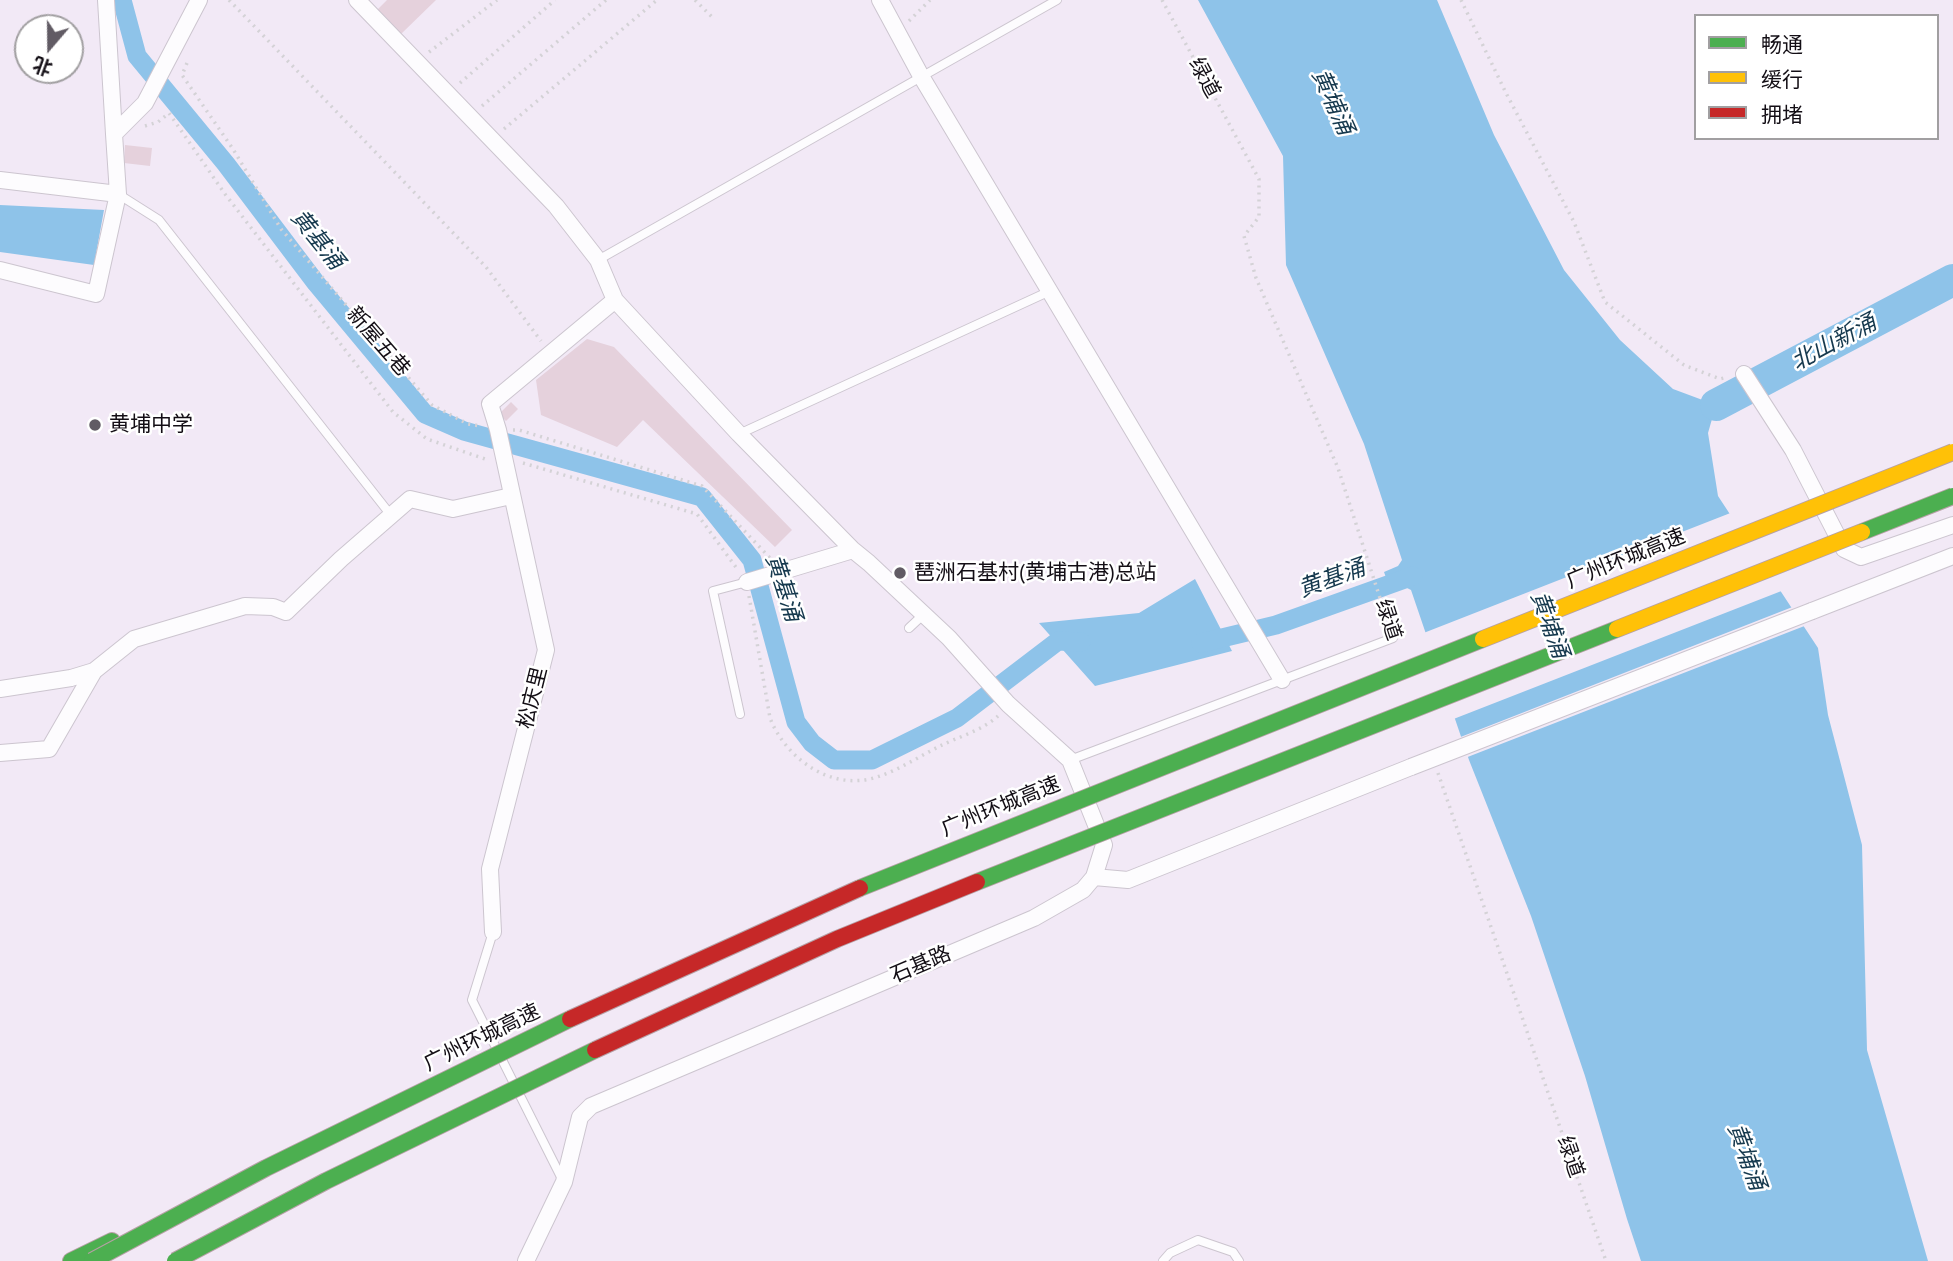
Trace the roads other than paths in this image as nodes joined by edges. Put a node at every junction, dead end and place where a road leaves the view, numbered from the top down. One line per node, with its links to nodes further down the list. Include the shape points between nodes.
1 (106, 0): 7 (street)
2 (199, 0): 7 (street, via 145,103)
3 (357, 0): 10 (street, via 556,206)
4 (880, 0): 6 (street)
5 (1057, 0): 6 (lane)
6 (921, 76): 10 (lane); 12 (street)
7 (114, 134): 9 (street)
8 (0, 180): 9 (street)
9 (118, 194): 11 (street, via 96,294); 19 (lane, via 159,220)
10 (598, 260): 13 (street)
11 (0, 270)
12 (1050, 290): 15 (lane); 28 (street)
13 (615, 300): 15 (street); 17 (street, 松庆里, via 490,404)
14 (1746, 376): 20 (street, via 1793,450 1844,549 1861,557)
15 (739, 434): 21 (street)
16 (1953, 452): 35 (highway, 广州环城高速, bridge, via 871,883 494,1055)
17 (511, 496): 19 (street, via 453,509 410,499); 34 (street, 松庆里, via 546,650 490,869)
18 (1953, 496): 36 (highway, bridge, via 837,939 545,1073)
19 (390, 514): 27 (street, via 286,612 244,606 134,639)
20 (1953, 524)
21 (853, 550): 23 (street); 24 (street)
22 (1953, 556): 33 (street, bridge, via 1128,880)
23 (747, 582): 30 (lane, via 713,591)
24 (924, 614): 25 (lane); 32 (street, via 1008,704)
25 (909, 628)
26 (1393, 638): 28 (lane)
27 (93, 671): 29 (street); 31 (street, via 49,748)
28 (1282, 680): 32 (lane)
29 (0, 689)
30 (740, 714)
31 (0, 753)
32 (1070, 760): 33 (street, via 1104,845)
33 (1094, 877): 37 (street, 石基路, via 1072,898 1034,918 591,1107 580,1117)
34 (493, 932): 37 (lane, via 472,1000)
35 (266, 1168): 38 (highway); 39 (highway, 广州环城高速, bridge)
36 (326, 1181): 40 (highway, bridge); 41 (highway)
37 (564, 1182): 42 (street, 石基路)
38 (71, 1261)
39 (92, 1261)
40 (175, 1261)
41 (195, 1261)
42 (526, 1261)
43 (1163, 1261): 44 (lane, via 1170,1252 1198,1240 1233,1252)
44 (1239, 1261)

